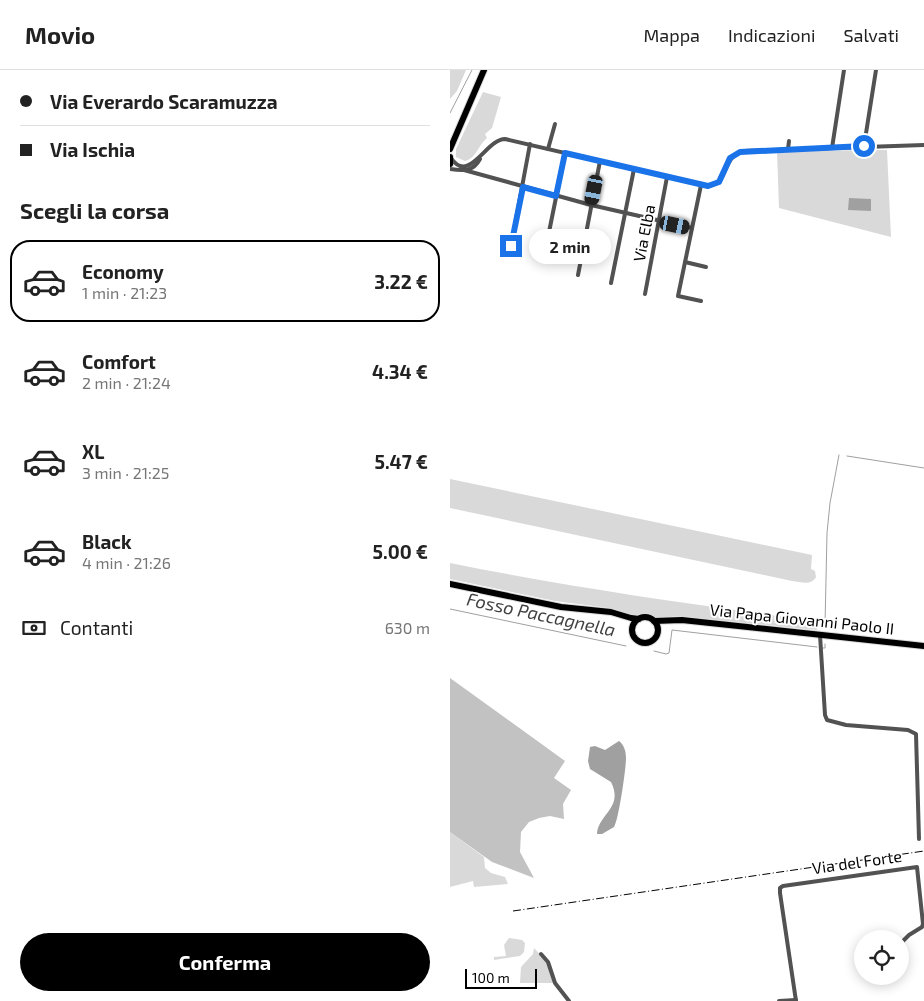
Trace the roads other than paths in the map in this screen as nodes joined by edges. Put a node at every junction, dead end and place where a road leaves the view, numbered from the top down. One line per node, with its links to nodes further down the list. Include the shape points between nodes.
1 (484, 70): 4 (main road)
2 (844, 70): 11 (street)
3 (876, 70): 10 (street)
4 (468, 104): 6 (main road); 12 (main road)
5 (555, 124): 13 (street)
6 (450, 136)
7 (789, 141): 14 (street)
8 (530, 144): 13 (street); 16 (street, via 498,139); 25 (street)
9 (924, 145): 10 (street)
10 (864, 146): 11 (street)
11 (832, 148): 14 (street)
12 (450, 149)
13 (548, 149): 15 (street)
14 (788, 149): 24 (street, via 736,153 730,158 719,182)
15 (565, 153): 18 (street); 26 (street)
16 (483, 154): 17 (street, via 465,166); 22 (street, via 473,168)
17 (450, 158): 19 (main road)
18 (600, 161): 21 (street); 27 (street)
19 (450, 164)
20 (450, 169): 22 (street)
21 (634, 169): 23 (street); 28 (street)
22 (464, 170): 25 (street)
23 (667, 177): 24 (street); 29 (street, Via Elba)
24 (701, 184): 30 (street)
25 (523, 187): 26 (street); 32 (street)
26 (556, 196): 27 (street); 31 (street)
27 (591, 205): 28 (street); 35 (street)
28 (625, 213): 29 (street); 36 (street)
29 (659, 221): 30 (street); 37 (street, Via Elba)
30 (692, 228): 33 (street)
31 (548, 237)
32 (511, 246)
33 (685, 262): 34 (street); 38 (street, via 678,296)
34 (706, 267)
35 (578, 275)
36 (611, 284)
37 (645, 294)
38 (701, 301)
39 (450, 584): 40 (main road)
40 (623, 616): 41 (main road); 44 (main road)
41 (639, 619): 43 (main road, via 648,617); 44 (main road)
42 (677, 620): 43 (main road, Via Papa Giovanni Paolo II); 45 (main road, via 663,625); 46 (main road, Via Papa Giovanni Paolo II)
43 (654, 621): 45 (main road)
44 (632, 629): 45 (main road, via 635,639 644,643 654,640)
45 (658, 632)
46 (820, 635): 47 (main road, Via Papa Giovanni Paolo II); 48 (street, Via del Forte, via 827,720 846,725 908,730 916,734)
47 (924, 646)
48 (919, 839)
49 (909, 935): 51 (street, Via del Forte, via 922,928 923,924 917,867 780,888)
50 (541, 954): 52 (street, via 548,962 555,983)
51 (796, 1000): 53 (street)
52 (569, 1001)
53 (780, 1001)

